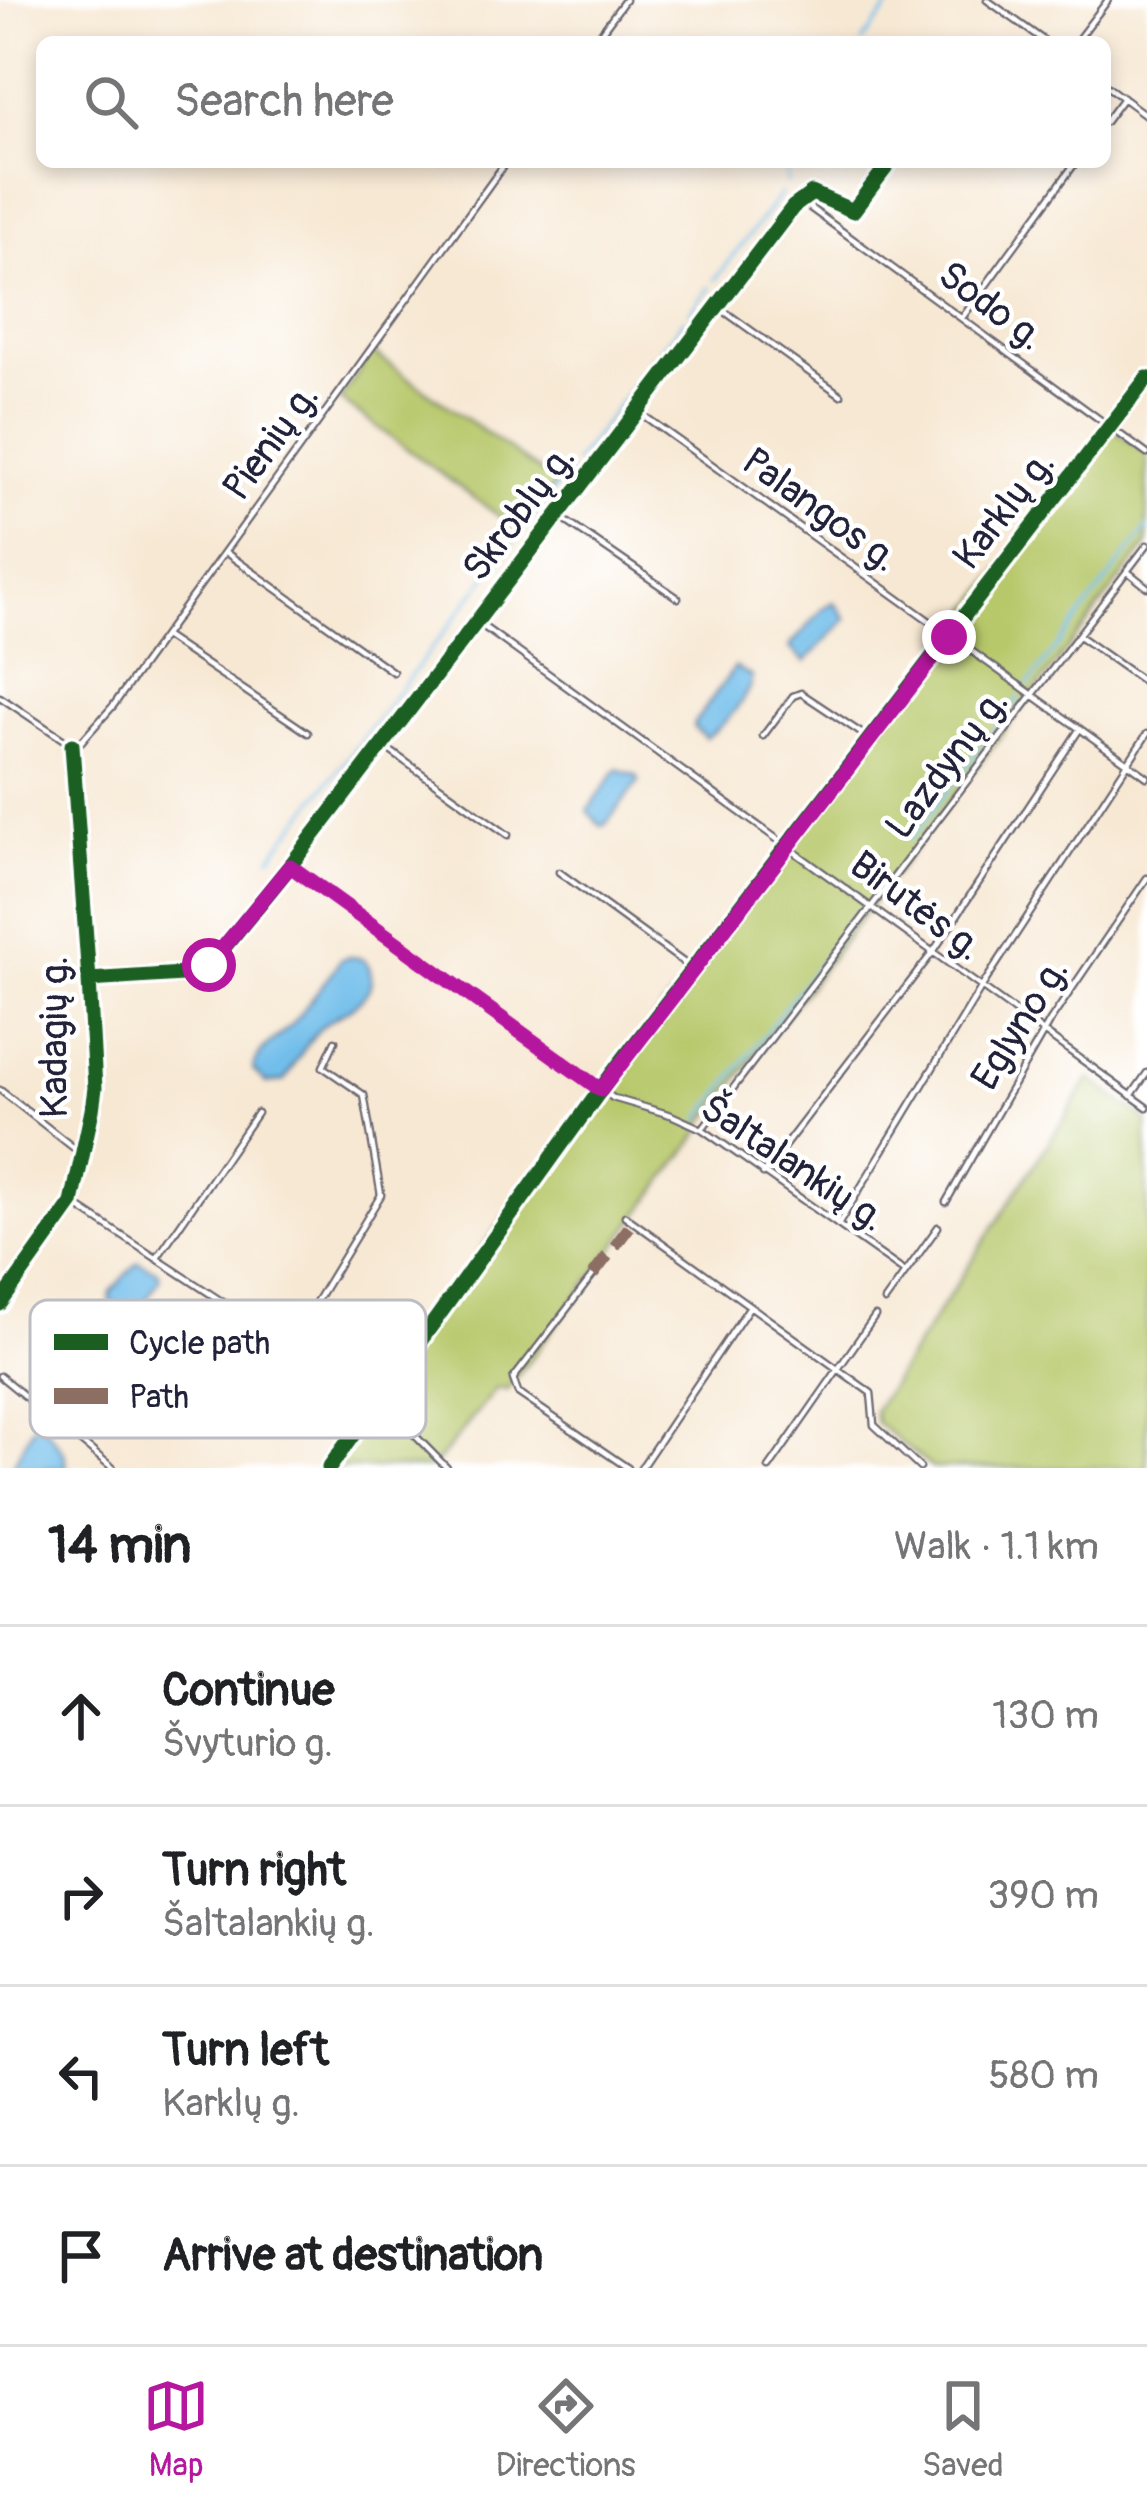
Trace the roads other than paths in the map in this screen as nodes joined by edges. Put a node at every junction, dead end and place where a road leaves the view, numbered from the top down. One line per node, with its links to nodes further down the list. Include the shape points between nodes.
1 (625, 0): 4 (street)
2 (987, 0): 5 (street)
3 (1108, 0): 6 (street)
4 (598, 36)
5 (1038, 36)
6 (1081, 36)
7 (1111, 89): 8 (street)
8 (1123, 98): 9 (street); 10 (street)
9 (1111, 114)
10 (1147, 116)
11 (502, 168): 24 (street, Pienių g.)
12 (885, 168): 14 (street, via 853,211 818,194)
13 (1072, 168): 16 (street)
14 (802, 202): 15 (street, Skroblų g.); 16 (street, Sodo g.)
15 (717, 306): 18 (street); 19 (street, Skroblų g.)
16 (962, 318): 20 (street, Sodo g.)
17 (1147, 378): 20 (street, Karklų g.)
18 (841, 395)
19 (638, 411): 22 (street, Skroblų g.); 31 (street, Palangos g.)
20 (1110, 428): 21 (street, Sodo g.); 31 (street, Karklų g.)
21 (1147, 454)
22 (557, 515): 27 (street); 28 (street, Skroblų g.)
23 (1147, 545): 25 (street, Lazdynų g.)
24 (225, 552): 29 (street, Pienių g.); 32 (street)
25 (1127, 572): 26 (street); 30 (street, Lazdynų g.)
26 (1147, 587)
27 (678, 598)
28 (477, 622): 42 (street, Skroblų g.); 46 (street, Birutės g.)
29 (164, 636): 37 (street); 41 (street, Pienių g.)
30 (1079, 636): 33 (street); 34 (street, Lazdynų g.)
31 (949, 637): 34 (street, Palangos g.); 40 (street, Karklų g.)
32 (393, 672)
33 (1147, 684)
34 (1033, 696): 36 (street, Palangos g.); 50 (street, Lazdynų g.)
35 (0, 697): 41 (street)
36 (1079, 730): 43 (street, Palangos g.); 51 (street)
37 (308, 733)
38 (1147, 734): 43 (street)
39 (763, 736): 40 (street, via 801,693)
40 (870, 739): 46 (street, Karklų g.)
41 (72, 745): 53 (street, Kadagių g.)
42 (382, 745): 45 (street); 47 (street, Skroblų g.)
43 (1127, 763): 44 (street, Palangos g.); 54 (street)
44 (1147, 777)
45 (508, 836)
46 (789, 847): 50 (street, Birutės g.); 52 (street, Karklų g.)
47 (290, 866): 53 (street, Skroblų g., via 198,973); 59 (street, Šaltalankių g.)
48 (559, 872): 52 (street)
49 (1147, 878): 55 (street, Eglyno g.)
50 (872, 906): 51 (street, Birutės g.); 63 (street, Lazdynų g.)
51 (933, 952): 54 (street, Birutės g.); 65 (street)
52 (692, 968): 59 (street, Karklų g.)
53 (89, 980): 64 (street, Kadagių g., via 95,1088)
54 (981, 988): 55 (street, Birutės g.); 69 (street)
55 (1046, 1030): 60 (street, Birutės g.); 66 (street, Eglyno g.)
56 (335, 1041): 75 (street, via 322,1067 364,1095 381,1195)
57 (1147, 1072): 60 (street)
58 (0, 1090): 64 (street)
59 (601, 1090): 63 (street, Šaltalankių g.); 80 (street, Karklų g.)
60 (1131, 1096): 61 (street, Birutės g.)
61 (1147, 1107)
62 (257, 1113): 71 (street)
63 (702, 1129): 65 (street, Šaltalankių g.)
64 (84, 1156): 67 (street, Kadagių g.)
65 (763, 1174): 69 (street, Šaltalankių g.)
66 (946, 1202)
67 (72, 1203): 71 (street); 77 (street, Kadagių g.)
68 (625, 1216): 78 (street)
69 (838, 1225): 72 (street, Šaltalankių g.)
70 (938, 1227): 72 (street)
71 (157, 1258): 74 (street)
72 (905, 1272): 76 (street)
73 (593, 1275): 91 (street, via 513,1385)
74 (221, 1300)
75 (317, 1300)
76 (885, 1301)
77 (0, 1304)
78 (750, 1306): 81 (street); 92 (street)
79 (875, 1316): 81 (street)
80 (426, 1336)
81 (839, 1367): 87 (street, via 871,1393 874,1425); 93 (street)
82 (0, 1376): 83 (street)
83 (30, 1401)
84 (75, 1438): 88 (street)
85 (352, 1438): 89 (street, Karklų g.)
86 (420, 1438): 90 (street)
87 (905, 1457): 94 (street); 95 (street)
88 (112, 1468)
89 (329, 1468)
90 (447, 1468)
91 (628, 1468)
92 (641, 1468)
93 (770, 1468)
94 (898, 1468)
95 (920, 1468)

